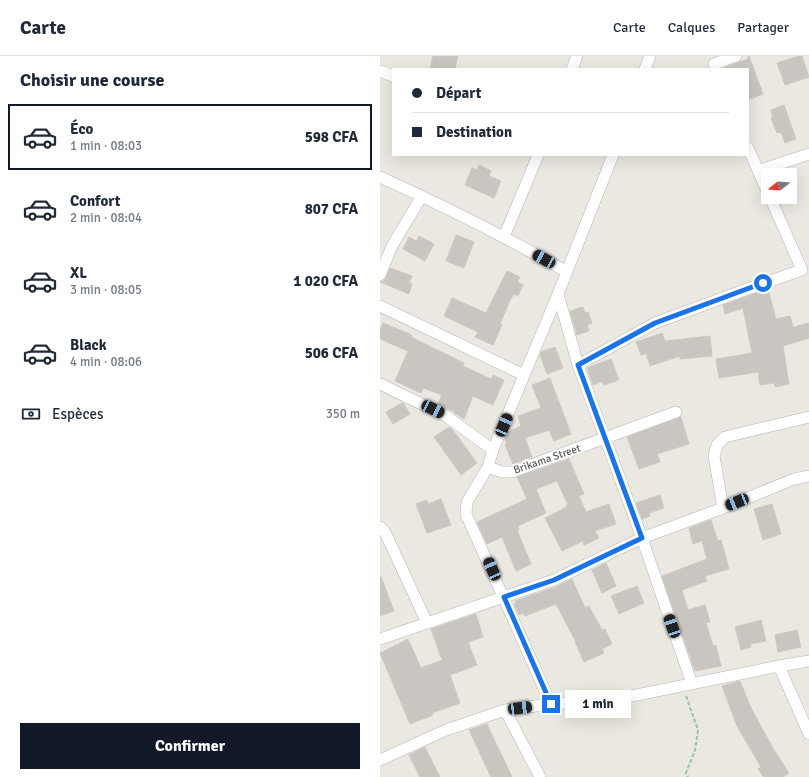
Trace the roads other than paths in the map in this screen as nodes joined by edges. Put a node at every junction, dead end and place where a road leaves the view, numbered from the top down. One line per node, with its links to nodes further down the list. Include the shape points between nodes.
1 (577, 56): 5 (street)
2 (650, 56): 6 (street)
3 (736, 56): 4 (street)
4 (713, 63)
5 (572, 68)
6 (645, 68)
7 (380, 71): 8 (street)
8 (392, 76)
9 (749, 150): 13 (street)
10 (809, 154): 13 (street)
11 (538, 156): 18 (street)
12 (613, 156): 20 (street)
13 (758, 171): 15 (street)
14 (380, 177): 16 (street)
15 (761, 178)
16 (422, 196): 18 (street); 21 (street, via 392,246)
17 (774, 204): 19 (street)
18 (504, 238): 20 (street)
19 (806, 269): 24 (street, via 655,323)
20 (567, 272): 22 (street)
21 (380, 275)
22 (558, 294): 24 (street); 25 (street)
23 (380, 306): 25 (street)
24 (578, 365): 29 (street)
25 (524, 375): 30 (street)
26 (380, 384): 30 (street, via 446,416)
27 (676, 412): 29 (street, Brikama Street)
28 (809, 416): 33 (street, via 726,437 717,445 714,456)
29 (605, 438): 31 (street, Brikama Street, via 512,472 502,472); 35 (street)
30 (493, 450): 31 (street)
31 (488, 467): 36 (street, via 467,502 466,514)
32 (809, 476): 33 (street, via 794,479)
33 (723, 508): 35 (street)
34 (380, 526): 37 (street)
35 (642, 538): 36 (street, via 554,580); 41 (street)
36 (504, 597): 37 (street); 42 (street)
37 (427, 623): 38 (street)
38 (380, 639)
39 (809, 661): 40 (street)
40 (779, 666): 41 (street); 44 (street)
41 (688, 688): 42 (street, via 612,700)
42 (551, 704): 43 (street)
43 (505, 710): 45 (street, via 446,730); 46 (street)
44 (809, 734)
45 (380, 760)
46 (540, 777)

